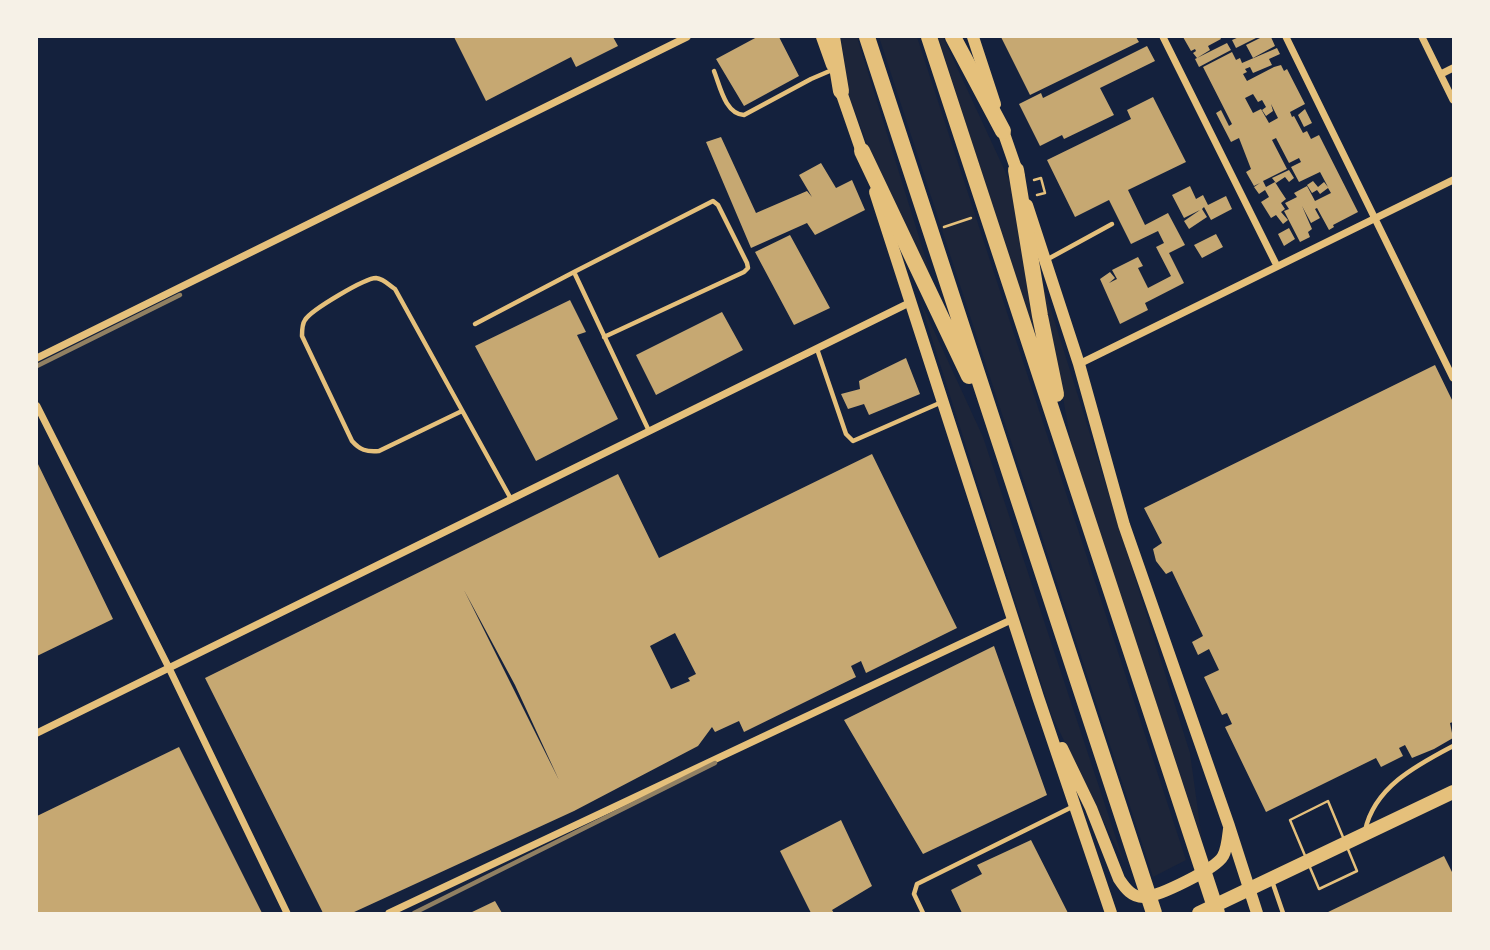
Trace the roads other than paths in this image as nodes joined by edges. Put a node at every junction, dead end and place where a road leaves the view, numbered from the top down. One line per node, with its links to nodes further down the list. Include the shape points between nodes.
1 (687, 37): 30 (street)
2 (822, 37): 12 (main road)
3 (832, 37): 15 (highway)
4 (867, 37): 36 (highway)
5 (929, 37): 38 (highway)
6 (953, 37): 17 (highway)
7 (973, 37): 17 (main road)
8 (1163, 37): 24 (street)
9 (1286, 37): 21 (street)
10 (1422, 37): 14 (street)
11 (1453, 68): 14 (street)
12 (833, 70): 13 (lane, via 744,115 731,110); 15 (main road)
13 (714, 71)
14 (1441, 74): 16 (street)
15 (841, 91): 18 (main road)
16 (1453, 100)
17 (1003, 131): 19 (main road)
18 (862, 151): 26 (main road); 36 (highway)
19 (1016, 170): 23 (main road); 38 (highway)
20 (1453, 180): 21 (street)
21 (1376, 218): 24 (street); 32 (street)
22 (1111, 224): 23 (lane)
23 (1046, 261): 31 (main road)
24 (1277, 266): 31 (street)
25 (574, 272): 27 (lane); 28 (lane); 28 (lane, via 713,201 747,263 744,272)
26 (911, 302): 29 (street); 33 (main road)
27 (475, 324)
28 (604, 337): 37 (lane)
29 (817, 349): 33 (lane, via 846,434 853,441); 37 (street)
30 (37, 358)
31 (1079, 364): 47 (main road, via 1124,525)
32 (1453, 377)
33 (943, 401): 40 (main road)
34 (37, 406): 41 (street)
35 (462, 411): 35 (lane, via 395,289 385,281 364,281 303,321 302,336 359,449 379,451); 39 (lane)
36 (995, 429): 55 (highway)
37 (649, 431): 39 (street)
38 (1072, 468): 57 (highway)
39 (511, 499): 41 (street)
40 (1013, 619): 42 (main road); 52 (street)
41 (169, 668): 43 (street); 51 (street)
42 (1038, 697): 46 (main road); 47 (main road, via 1119,879 1134,895 1163,891 1215,865 1223,856)
43 (37, 733)
44 (1453, 746): 48 (lane, via 1410,768 1394,783 1375,805)
45 (1453, 792): 48 (main road)
46 (1075, 806): 53 (lane, via 917,884 914,894); 54 (main road)
47 (1229, 825): 50 (main road)
48 (1364, 835): 49 (main road)
49 (1271, 879): 50 (main road); 59 (lane)
50 (1249, 889): 56 (main road); 58 (main road)
51 (287, 913)
52 (389, 913)
53 (923, 913)
54 (1111, 913)
55 (1154, 913)
56 (1199, 913)
57 (1217, 913)
58 (1257, 913)
59 (1283, 913)

